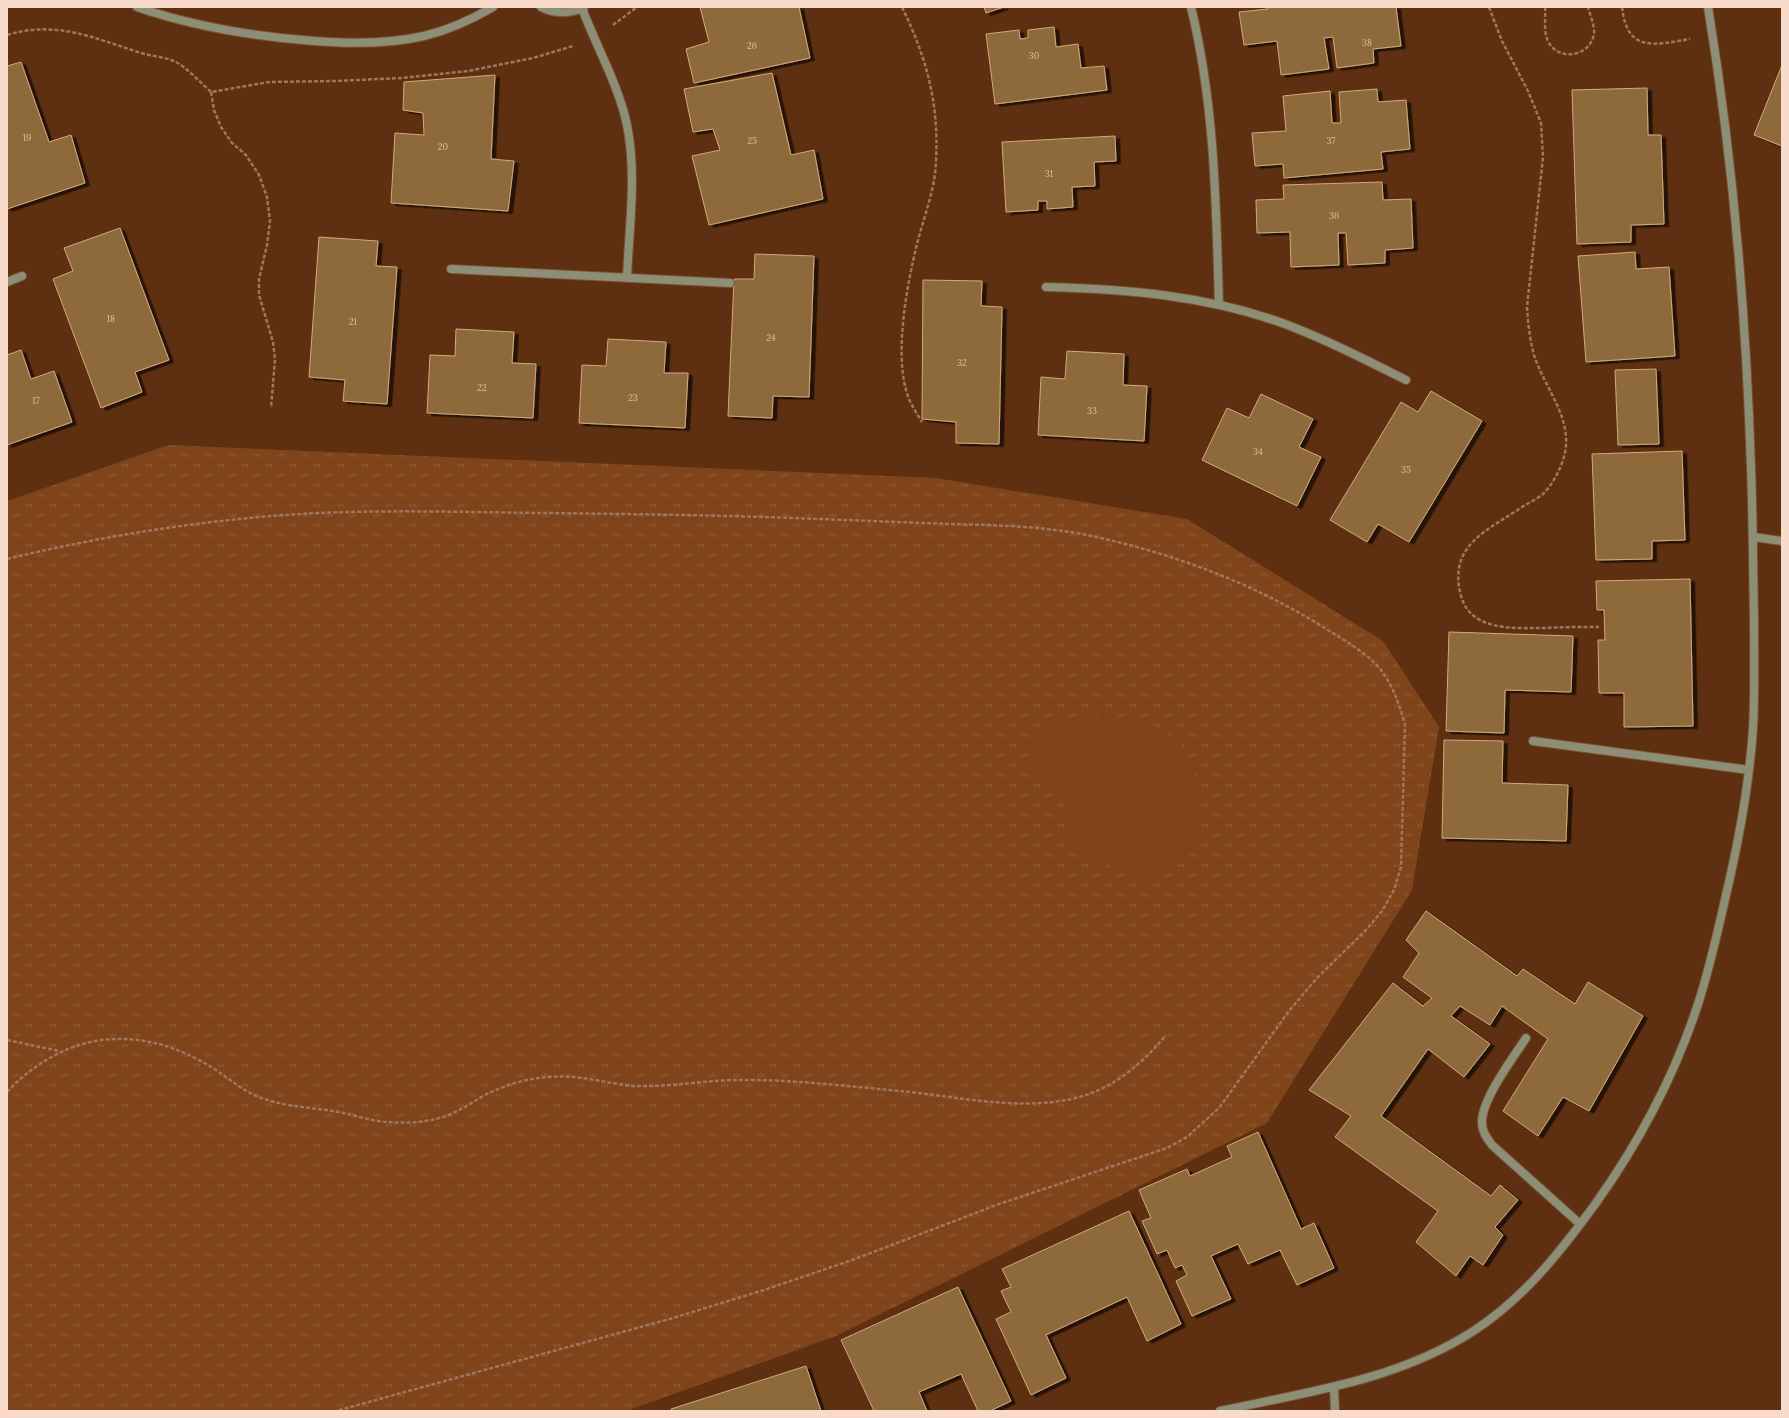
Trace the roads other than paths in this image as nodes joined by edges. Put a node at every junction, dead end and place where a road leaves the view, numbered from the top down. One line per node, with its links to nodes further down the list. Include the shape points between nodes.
1 (137, 7): 2 (street, via 169,18 230,32 330,43 394,41 424,36 453,27)
2 (493, 7)
3 (541, 7): 6 (street, via 556,12)
4 (1191, 7): 13 (street, via 1206,80 1213,136)
5 (1708, 7): 15 (street, via 1741,286)
6 (583, 8): 9 (street, via 621,103 627,125 632,169)
7 (451, 269): 9 (street)
8 (22, 276): 10 (street)
9 (627, 278): 11 (street)
10 (7, 282)
11 (730, 283)
12 (1046, 287): 13 (street, via 1126,291)
13 (1219, 305): 14 (street, via 1284,324 1346,349)
14 (1406, 380)
15 (1753, 537): 16 (street); 18 (street, via 1754,684)
16 (1782, 541)
17 (1533, 740): 18 (street)
18 (1749, 770): 20 (street, via 1737,848 1713,955 1694,1016 1661,1095 1641,1133 1611,1182)
19 (1526, 1038): 20 (street, via 1487,1100 1482,1117 1484,1135)
20 (1580, 1224): 21 (street, via 1551,1263 1520,1294 1475,1330 1431,1355 1384,1373)
21 (1334, 1387): 22 (street); 23 (street)
22 (1220, 1411)
23 (1335, 1411)

